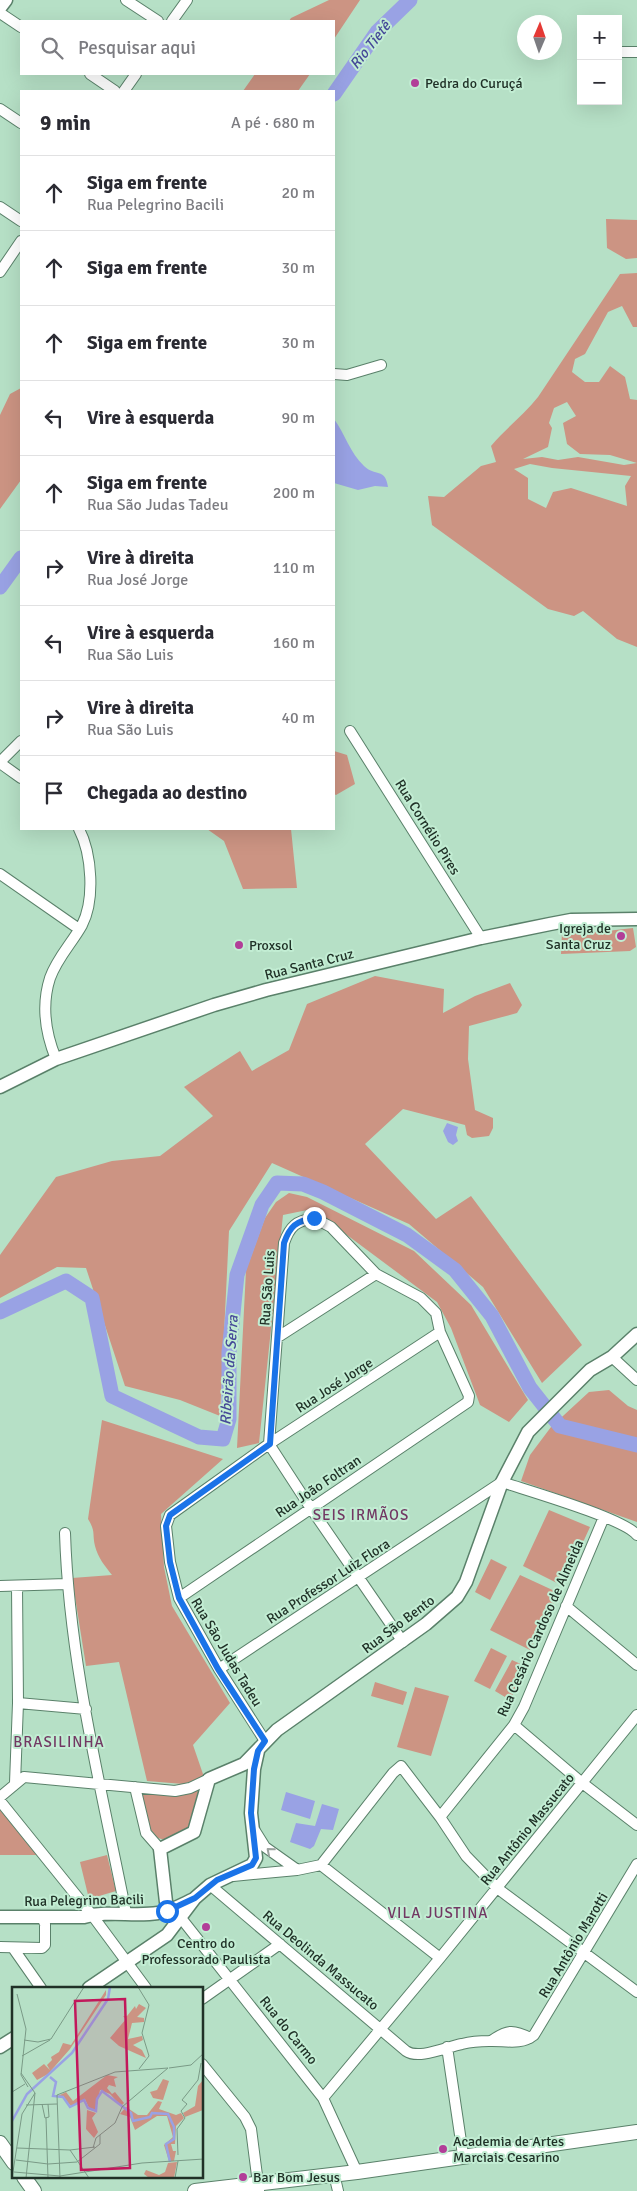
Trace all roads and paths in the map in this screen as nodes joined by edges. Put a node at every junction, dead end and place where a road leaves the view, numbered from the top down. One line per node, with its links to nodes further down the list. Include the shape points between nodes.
1 (6, 0): 4 (street)
2 (126, 0): 6 (street)
3 (187, 0): 7 (street)
4 (0, 8)
5 (0, 13): 8 (street)
6 (156, 20)
7 (173, 20)
8 (20, 26)
9 (622, 52): 10 (street)
10 (637, 52)
11 (92, 75): 13 (street)
12 (135, 75): 14 (street)
13 (114, 90)
14 (125, 90)
15 (0, 109): 16 (street)
16 (20, 122)
17 (0, 207): 18 (street)
18 (20, 220)
19 (20, 242): 20 (street)
20 (0, 272)
21 (382, 365): 22 (street, via 347,375)
22 (335, 374)
23 (350, 731): 31 (street, Rua Cornélio Pires)
24 (20, 742): 25 (street)
25 (0, 763): 26 (street)
26 (20, 777)
27 (79, 830): 30 (street, via 86,850 91,887 88,908)
28 (0, 874): 30 (street)
29 (637, 919): 31 (street, Rua Santa Cruz, via 571,920)
30 (79, 929): 32 (street, via 50,977 46,996 44,1018)
31 (481, 938): 32 (street, Rua Santa Cruz, via 266,990)
32 (56, 1059): 33 (street, Rua Santa Cruz)
33 (0, 1087)
34 (376, 1274): 35 (street, Rua São Luis, via 421,1298 436,1313); 37 (street); 37 (street, Rua São Luis, via 330,1227 314,1218 295,1222 284,1243)
35 (440, 1332): 40 (street, Rua São Luis); 41 (street, Rua José Jorge)
36 (637, 1334): 38 (street, Rua São Bento)
37 (278, 1337): 41 (street, Rua São Luis)
38 (612, 1358): 39 (street); 42 (street, Rua São Bento, via 590,1370 536,1422)
39 (637, 1380)
40 (469, 1396): 43 (street, Rua João Foltran, via 463,1406)
41 (270, 1444): 43 (street); 44 (street, Rua José Jorge)
42 (502, 1482): 45 (street); 48 (street, Rua Professor Luiz Flora); 54 (street, Rua São Bento, via 466,1582 457,1597)
43 (310, 1508): 48 (street); 52 (street, Rua João Foltran)
44 (170, 1515): 52 (street, Rua São Judas Tadeu, via 166,1526)
45 (604, 1516): 47 (street, via 632,1528); 53 (street, Rua Cesário Cardoso de Almeida)
46 (65, 1533): 49 (street)
47 (637, 1535)
48 (358, 1578): 54 (street); 56 (street, Rua Professor Luiz Flora)
49 (67, 1584): 51 (street); 58 (street)
50 (0, 1586): 51 (street)
51 (17, 1586): 57 (street)
52 (179, 1598): 56 (street, Rua São Judas Tadeu)
53 (566, 1606): 55 (street); 60 (street, Rua Cesário Cardoso de Almeida)
54 (403, 1642): 61 (street, Rua São Bento, via 301,1712)
55 (637, 1665)
56 (218, 1669): 61 (street, Rua São Judas Tadeu)
57 (18, 1703): 58 (street); 64 (street)
58 (86, 1709): 65 (street)
59 (637, 1715): 63 (street, Rua Antônio Massucato)
60 (514, 1725): 63 (street); 69 (street, Rua Cesário Cardoso de Almeida)
61 (262, 1746): 62 (street, Rua São Bento, via 244,1764); 70 (street, via 254,1769)
62 (209, 1779): 66 (street, via 181,1791); 72 (street, via 194,1832)
63 (581, 1782): 71 (street); 78 (street, Rua Antônio Massucato)
64 (15, 1783): 65 (street, via 31,1777); 67 (street)
65 (101, 1784): 66 (street); 81 (street)
66 (136, 1787): 72 (street, via 146,1833)
67 (0, 1797)
68 (0, 1801): 82 (street)
69 (440, 1817): 74 (street, via 401,1766); 78 (street, via 466,1856)
70 (252, 1825): 75 (street, one-way to 70, via 265,1847); 76 (street, via 256,1858 252,1865)
71 (637, 1825)
72 (160, 1849): 80 (street)
73 (637, 1864): 89 (street, Rua Antônio Marotti)
74 (320, 1865): 75 (street); 90 (street)
75 (297, 1870): 76 (street)
76 (225, 1878): 77 (street)
77 (210, 1886): 79 (street); 86 (street, Rua Deolinda Massucato)
78 (497, 1888): 89 (street); 90 (street, Rua Antônio Massucato)
79 (195, 1898): 80 (street, Rua Pelegrino Bacili); 85 (street)
80 (167, 1911): 81 (street, Rua Pelegrino Bacili)
81 (126, 1913): 82 (street, Rua Pelegrino Bacili)
82 (92, 1914): 84 (street, Rua Pelegrino Bacili, via 84,1917); 91 (street)
83 (0, 1917): 84 (street, Rua Pelegrino Bacili)
84 (42, 1917): 88 (street, via 45,1924 44,1947)
85 (180, 1918): 91 (street, via 167,1935); 92 (street, Rua do Carmo)
86 (280, 1944): 92 (street); 98 (street, Rua Deolinda Massucato)
87 (0, 1947): 88 (street)
88 (13, 1948): 93 (street)
89 (584, 1954): 96 (street); 101 (street, Rua Antônio Marotti, via 530,2038)
90 (440, 1958): 98 (street, Rua Antônio Massucato)
91 (128, 1962): 94 (street); 95 (street)
92 (230, 1979): 97 (street); 104 (street, Rua do Carmo)
93 (40, 1987)
94 (90, 1987)
95 (145, 1987)
96 (637, 1992)
97 (204, 1998)
98 (380, 2028): 102 (street, Rua Deolinda Massucato); 104 (street, Rua Antônio Massucato)
99 (12, 2039): 100 (street)
100 (0, 2047)
101 (447, 2047): 102 (street, Rua Antônio Marotti); 107 (street)
102 (414, 2054)
103 (204, 2067): 112 (street, via 251,2129)
104 (323, 2098): 109 (street, Rua do Carmo)
105 (637, 2133): 107 (main road)
106 (0, 2143): 108 (main road)
107 (463, 2156): 109 (main road)
108 (12, 2159)
109 (357, 2172): 110 (main road)
110 (334, 2174): 112 (main road); 115 (street)
111 (25, 2178): 113 (main road)
112 (259, 2187): 114 (main road)
113 (34, 2191)
114 (195, 2191)
115 (338, 2191)

